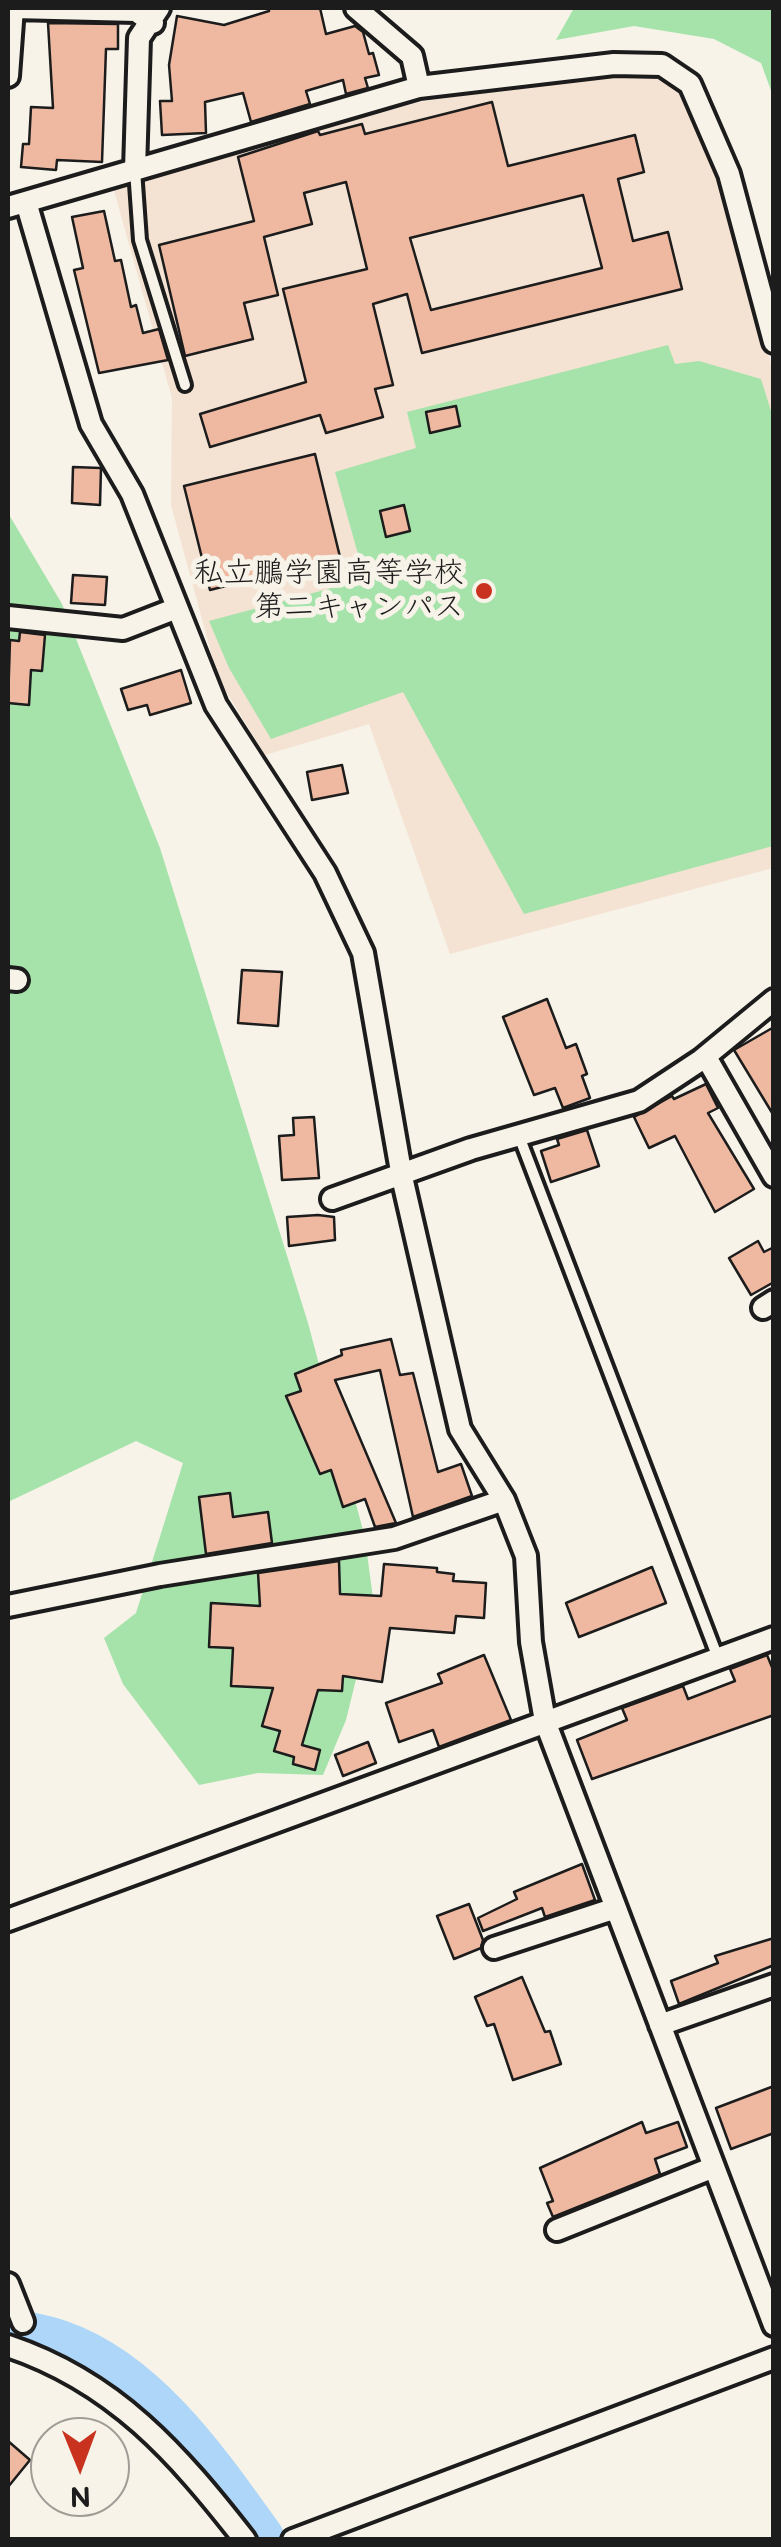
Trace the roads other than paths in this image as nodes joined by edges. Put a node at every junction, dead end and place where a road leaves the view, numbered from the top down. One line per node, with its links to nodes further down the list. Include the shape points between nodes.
1 (14, 8): 3 (street); 4 (street)
2 (356, 8): 5 (street, via 412,56)
3 (156, 15): 6 (street, via 139,38)
4 (8, 76)
5 (419, 86): 6 (street); 8 (street, via 614,64 662,65 681,74 729,174)
6 (135, 170): 7 (street); 9 (lane, via 140,240)
7 (17, 204): 10 (street, via 91,424 132,494)
8 (774, 342)
9 (185, 385)
10 (177, 608): 11 (street, via 123,629); 16 (street, via 216,705 325,873 363,953)
11 (8, 617)
12 (774, 1000): 13 (street)
13 (706, 1057): 14 (street, via 639,1101); 15 (street)
14 (519, 1136): 16 (street); 21 (lane)
15 (774, 1176)
16 (402, 1177): 17 (street); 18 (street, via 460,1429)
17 (332, 1199)
18 (504, 1500): 19 (street, via 394,1538); 22 (street, via 526,1556)
19 (8, 1606)
20 (774, 1638): 21 (street)
21 (718, 1658): 22 (street)
22 (545, 1721): 23 (street); 24 (street)
23 (616, 1908): 25 (street); 27 (street)
24 (8, 1920)
25 (494, 1948)
26 (774, 1985): 27 (street)
27 (660, 2025): 28 (street)
28 (714, 2167): 29 (street); 32 (street)
29 (557, 2230)
30 (8, 2284): 31 (street)
31 (23, 2322)
32 (774, 2325)
33 (8, 2346): 35 (street, via 43,2358 117,2401 183,2460)
34 (774, 2358): 36 (street)
35 (245, 2540)
36 (292, 2540)

